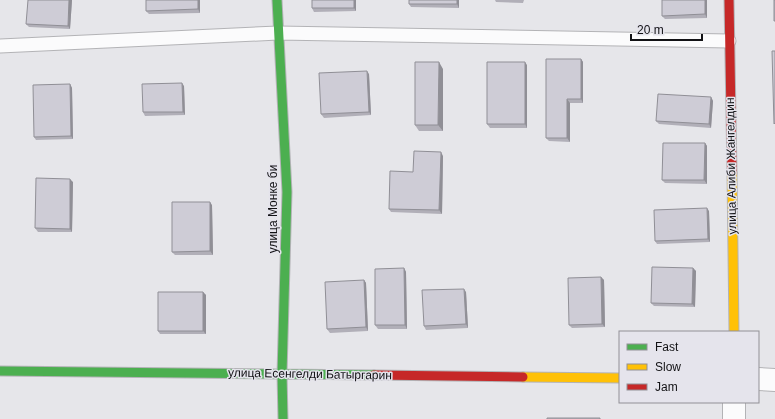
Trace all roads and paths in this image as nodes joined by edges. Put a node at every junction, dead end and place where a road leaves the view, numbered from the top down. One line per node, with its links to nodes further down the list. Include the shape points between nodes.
1 (276, 0): 3 (street, улица Монке би)
2 (729, 0): 4 (street, улица Алиби Жангелдин)
3 (278, 33): 4 (lane); 5 (lane); 8 (street, улица Монке би, via 287,192)
4 (729, 41): 6 (street, улица Алиби Жангелдин)
5 (0, 46)
6 (734, 331)
7 (0, 371): 8 (street, улица Есенгелди Батыргарин)
8 (282, 374): 9 (street, улица Есенгелди Батыргарин); 13 (street, улица Монке би)
9 (619, 378)
10 (759, 379): 11 (street)
11 (775, 380)
12 (734, 403): 14 (street)
13 (283, 419)
14 (734, 419)

